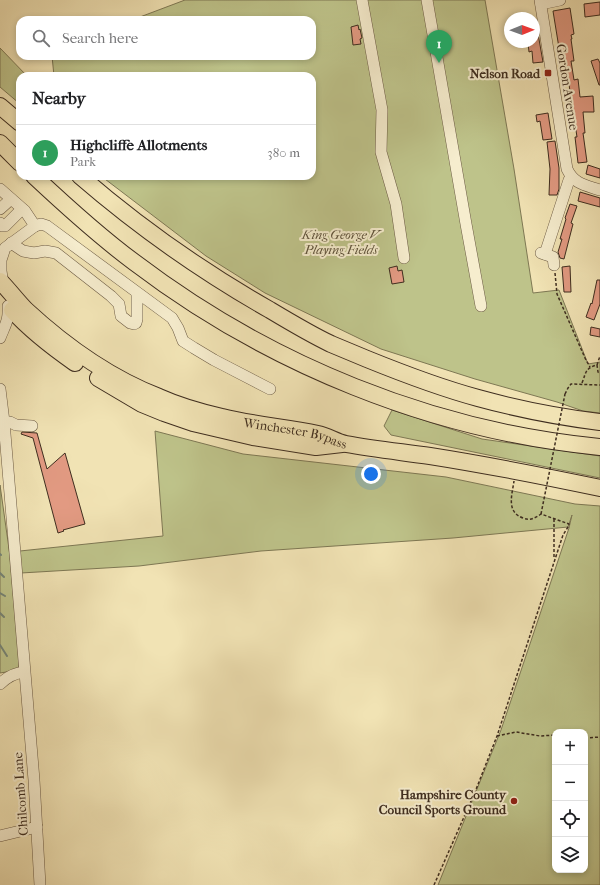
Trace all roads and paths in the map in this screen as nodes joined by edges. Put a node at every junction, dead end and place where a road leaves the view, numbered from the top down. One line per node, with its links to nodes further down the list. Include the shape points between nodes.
1 (362, 0): 19 (street, via 382,110 381,152 396,204)
2 (427, 0): 23 (street)
3 (560, 0): 4 (street)
4 (541, 2): 9 (street, Gordon Avenue, via 563,147)
5 (0, 106): 6 (highway)
6 (16, 120)
7 (0, 143): 8 (highway)
8 (16, 159)
9 (571, 177): 12 (street, via 583,185); 20 (street, via 543,253 553,257)
10 (38, 180): 38 (highway, via 133,262 166,286 239,331 295,360 360,389 419,410 494,430)
11 (85, 180): 35 (highway, via 145,228 203,269 331,343 392,369 477,398 551,415)
12 (600, 190)
13 (4, 194): 14 (street); 15 (street)
14 (0, 209)
15 (22, 209): 16 (street, via 5,226); 17 (street)
16 (0, 223)
17 (35, 226): 18 (street); 22 (street, via 47,226)
18 (5, 247): 21 (street, via 0,260); 22 (street, via 34,253 56,253 111,296 119,304 121,316 134,324 137,319)
19 (404, 258)
20 (554, 265): 28 (path, via 557,294)
21 (3, 292): 24 (highway, Winchester Bypass); 25 (street, via 8,316); 37 (highway, Winchester Bypass, via 82,356 145,391 188,408 222,417 320,434)
22 (137, 293): 33 (street, via 172,318 183,340 194,348)
23 (482, 306)
24 (24, 323): 25 (street, via 14,325); 37 (highway, Winchester Bypass, via 78,365 142,404 164,413 193,423 253,437 316,447)
25 (1, 336)
26 (600, 356): 27 (path)
27 (597, 365): 28 (path); 29 (path)
28 (590, 367): 30 (path)
29 (600, 374)
30 (582, 384): 31 (path); 41 (path, bridge, via 571,384 565,394)
31 (600, 385)
32 (0, 389): 34 (street, Chilcomb Lane)
33 (270, 389)
34 (4, 422): 36 (street); 44 (street, Chilcomb Lane)
35 (600, 422)
36 (32, 426)
37 (343, 443): 40 (highway, via 511,470)
38 (600, 447)
39 (515, 476): 41 (path, via 511,499 515,514 533,519)
40 (600, 488)
41 (541, 514): 42 (path)
42 (554, 519): 43 (path); 43 (path, via 569,524 562,535)
43 (554, 562): 47 (path)
44 (24, 672): 45 (street, via 6,678); 50 (street, Chilcomb Lane)
45 (0, 684)
46 (552, 735): 47 (path, via 516,732)
47 (497, 736): 53 (path)
48 (588, 738): 49 (path)
49 (600, 738)
50 (37, 826): 51 (street); 52 (street, Chilcomb Lane)
51 (0, 836)
52 (40, 885)
53 (434, 885)

